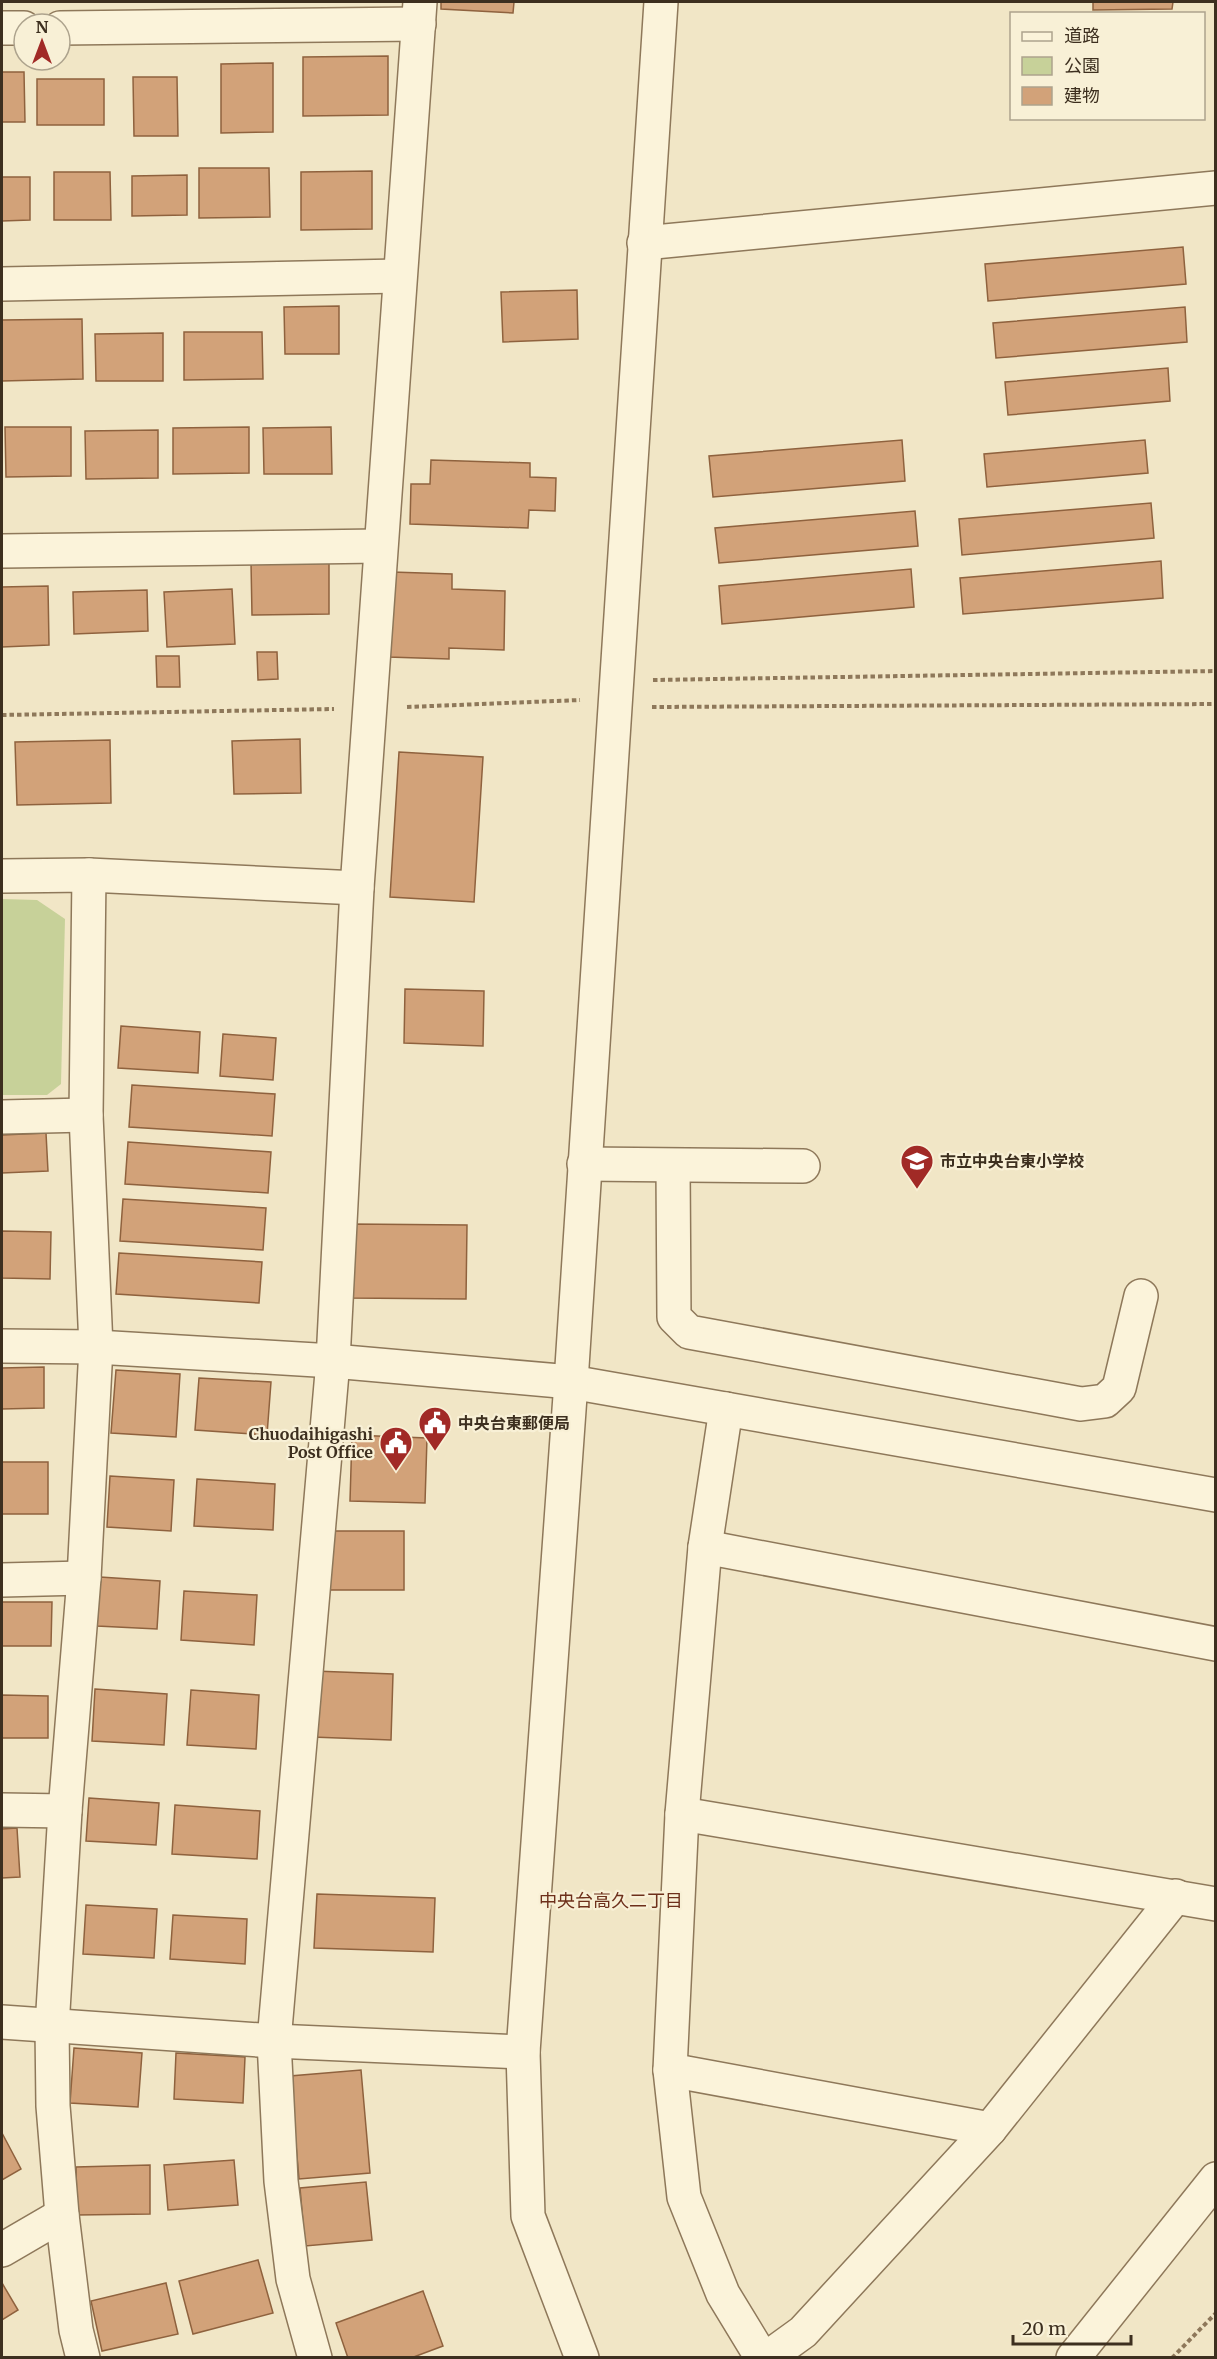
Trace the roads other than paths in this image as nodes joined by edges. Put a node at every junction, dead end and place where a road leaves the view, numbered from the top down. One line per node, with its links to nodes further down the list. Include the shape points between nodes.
1 (661, 2): 5 (street)
2 (419, 13): 3 (street); 6 (street)
3 (72, 27)
4 (1215, 188): 5 (street)
5 (644, 243): 15 (street)
6 (399, 276): 7 (street); 8 (street)
7 (2, 284)
8 (380, 546): 9 (street); 12 (street)
9 (2, 551)
10 (88, 875): 11 (street); 12 (street); 13 (street)
11 (2, 876)
12 (357, 888): 21 (street)
13 (86, 1115): 14 (street); 20 (street)
14 (2, 1117)
15 (584, 1164): 16 (street); 22 (street)
16 (673, 1166): 17 (street); 18 (street, via 674,1317 689,1332 1081,1404 1105,1401 1119,1388)
17 (803, 1166)
18 (1141, 1296)
19 (2, 1346): 20 (street)
20 (96, 1347): 21 (street); 26 (street)
21 (333, 1361): 22 (street); 36 (street)
22 (571, 1382): 23 (street); 37 (street)
23 (726, 1409): 24 (street); 25 (street)
24 (1215, 1495)
25 (705, 1547): 28 (street); 31 (street)
26 (84, 1578): 27 (street); 30 (street)
27 (2, 1580)
28 (1215, 1644)
29 (2, 1810): 30 (street)
30 (65, 1811): 35 (street)
31 (682, 1814): 32 (street); 38 (street)
32 (1176, 1896): 33 (street); 39 (street)
33 (1215, 1904)
34 (2, 2022): 35 (street)
35 (52, 2027): 36 (street); 41 (street, via 53,2106)
36 (274, 2041): 37 (street); 44 (street, via 280,2181 293,2279)
37 (523, 2052): 45 (street, via 528,2216)
38 (670, 2070): 39 (street); 46 (street, via 684,2197 723,2294)
39 (990, 2129): 47 (street, via 803,2332)
40 (1215, 2179): 48 (street)
41 (62, 2215): 42 (street); 43 (street)
42 (2, 2250)
43 (83, 2358)
44 (315, 2358)
45 (582, 2358)
46 (762, 2358)
47 (767, 2358)
48 (1073, 2358)

